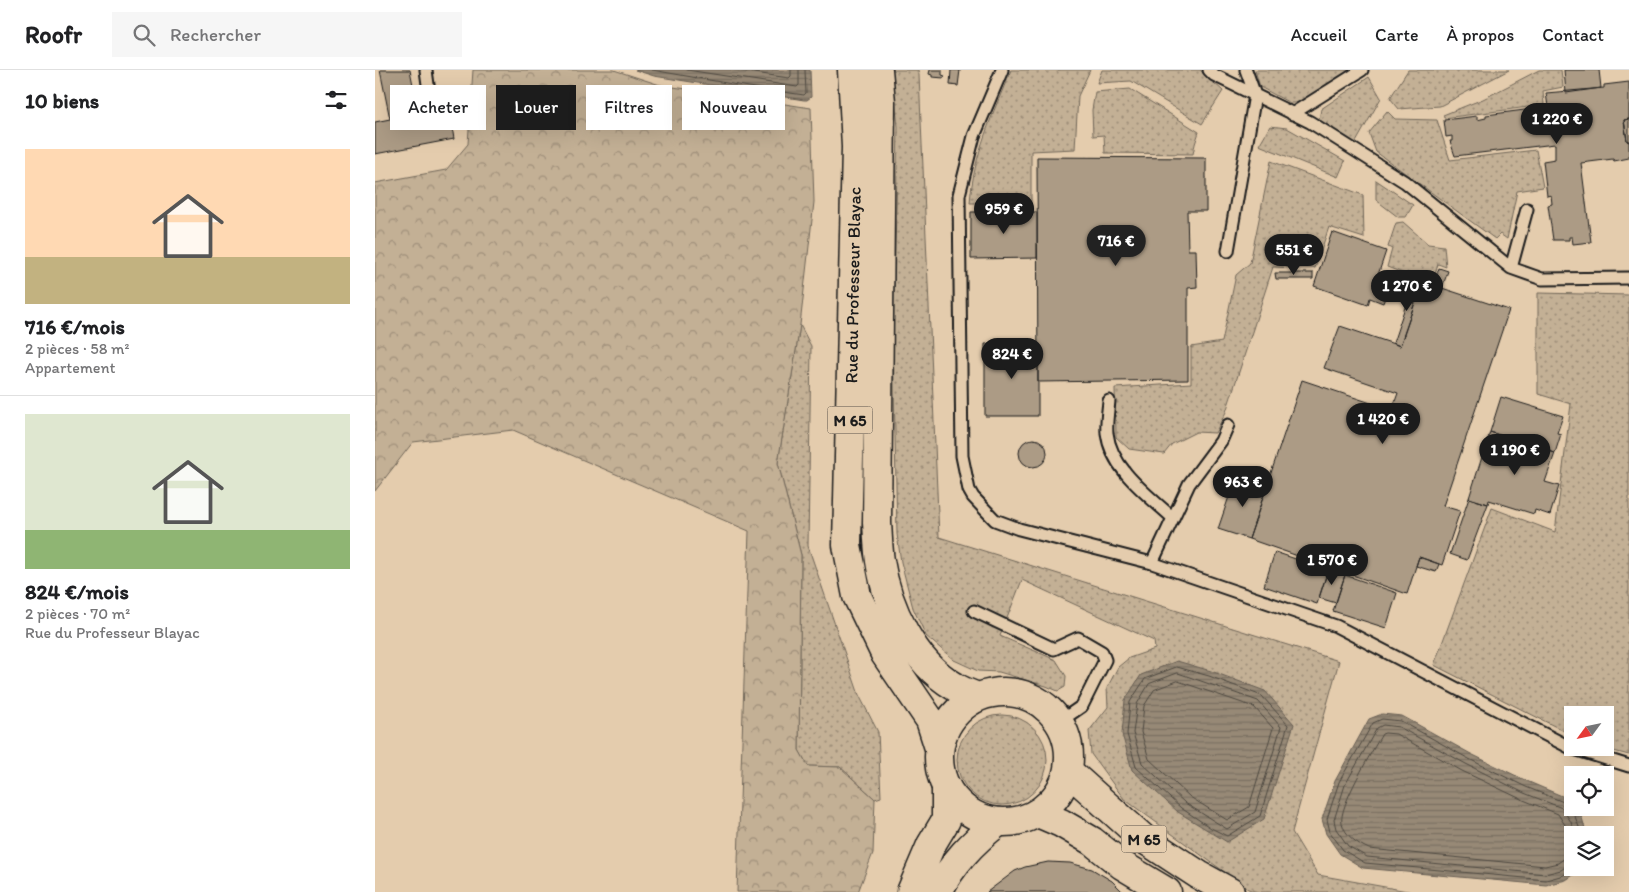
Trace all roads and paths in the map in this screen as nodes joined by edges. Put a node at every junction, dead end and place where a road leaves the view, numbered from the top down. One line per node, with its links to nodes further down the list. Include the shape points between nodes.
1 (426, 70): 8 (lane)
2 (852, 70): 22 (main road, Rue du Professeur Blayac / M 65, via 856,147 847,545 857,596 885,654 930,720)
3 (878, 70): 20 (main road, Rue du Professeur Blayac / M 65, via 881,102 877,523 880,563 892,607 907,638 929,667 954,687)
4 (1002, 70): 18 (lane, via 974,136 959,195 962,456 969,490 995,520)
5 (1209, 70): 9 (lane)
6 (1247, 70): 9 (lane)
7 (1362, 70): 10 (lane)
8 (428, 85)
9 (1255, 95): 10 (lane); 12 (lane)
10 (1292, 114): 13 (lane, via 1405,182)
11 (1527, 209): 13 (lane)
12 (1228, 251)
13 (1511, 268): 14 (lane, via 1542,279)
14 (1629, 278)
15 (1109, 402): 17 (lane, via 1107,434 1116,461)
16 (1228, 425): 17 (lane, via 1221,442 1189,484)
17 (1173, 518): 18 (lane)
18 (1152, 563): 23 (lane, via 1336,626 1571,748)
19 (974, 612): 21 (lane, via 1054,649 1078,638 1102,652 1105,660 1082,706)
20 (979, 697): 21 (main road, via 996,692 1032,698); 22 (main road, via 952,717)
21 (1059, 722): 24 (main road, via 1069,754)
22 (939, 748): 25 (main road, via 939,768)
23 (1629, 766)
24 (1067, 771): 26 (main road, via 1051,802); 31 (main road, M 65, via 1144,839)
25 (946, 787): 27 (main road, via 967,811 982,819); 28 (main road, via 946,820 931,845)
26 (1037, 813): 27 (main road, via 1025,819); 30 (main road, M 65, via 1061,822)
27 (998, 822): 29 (main road, via 963,853)
28 (911, 892)
29 (938, 892)
30 (1167, 892)
31 (1231, 892)

